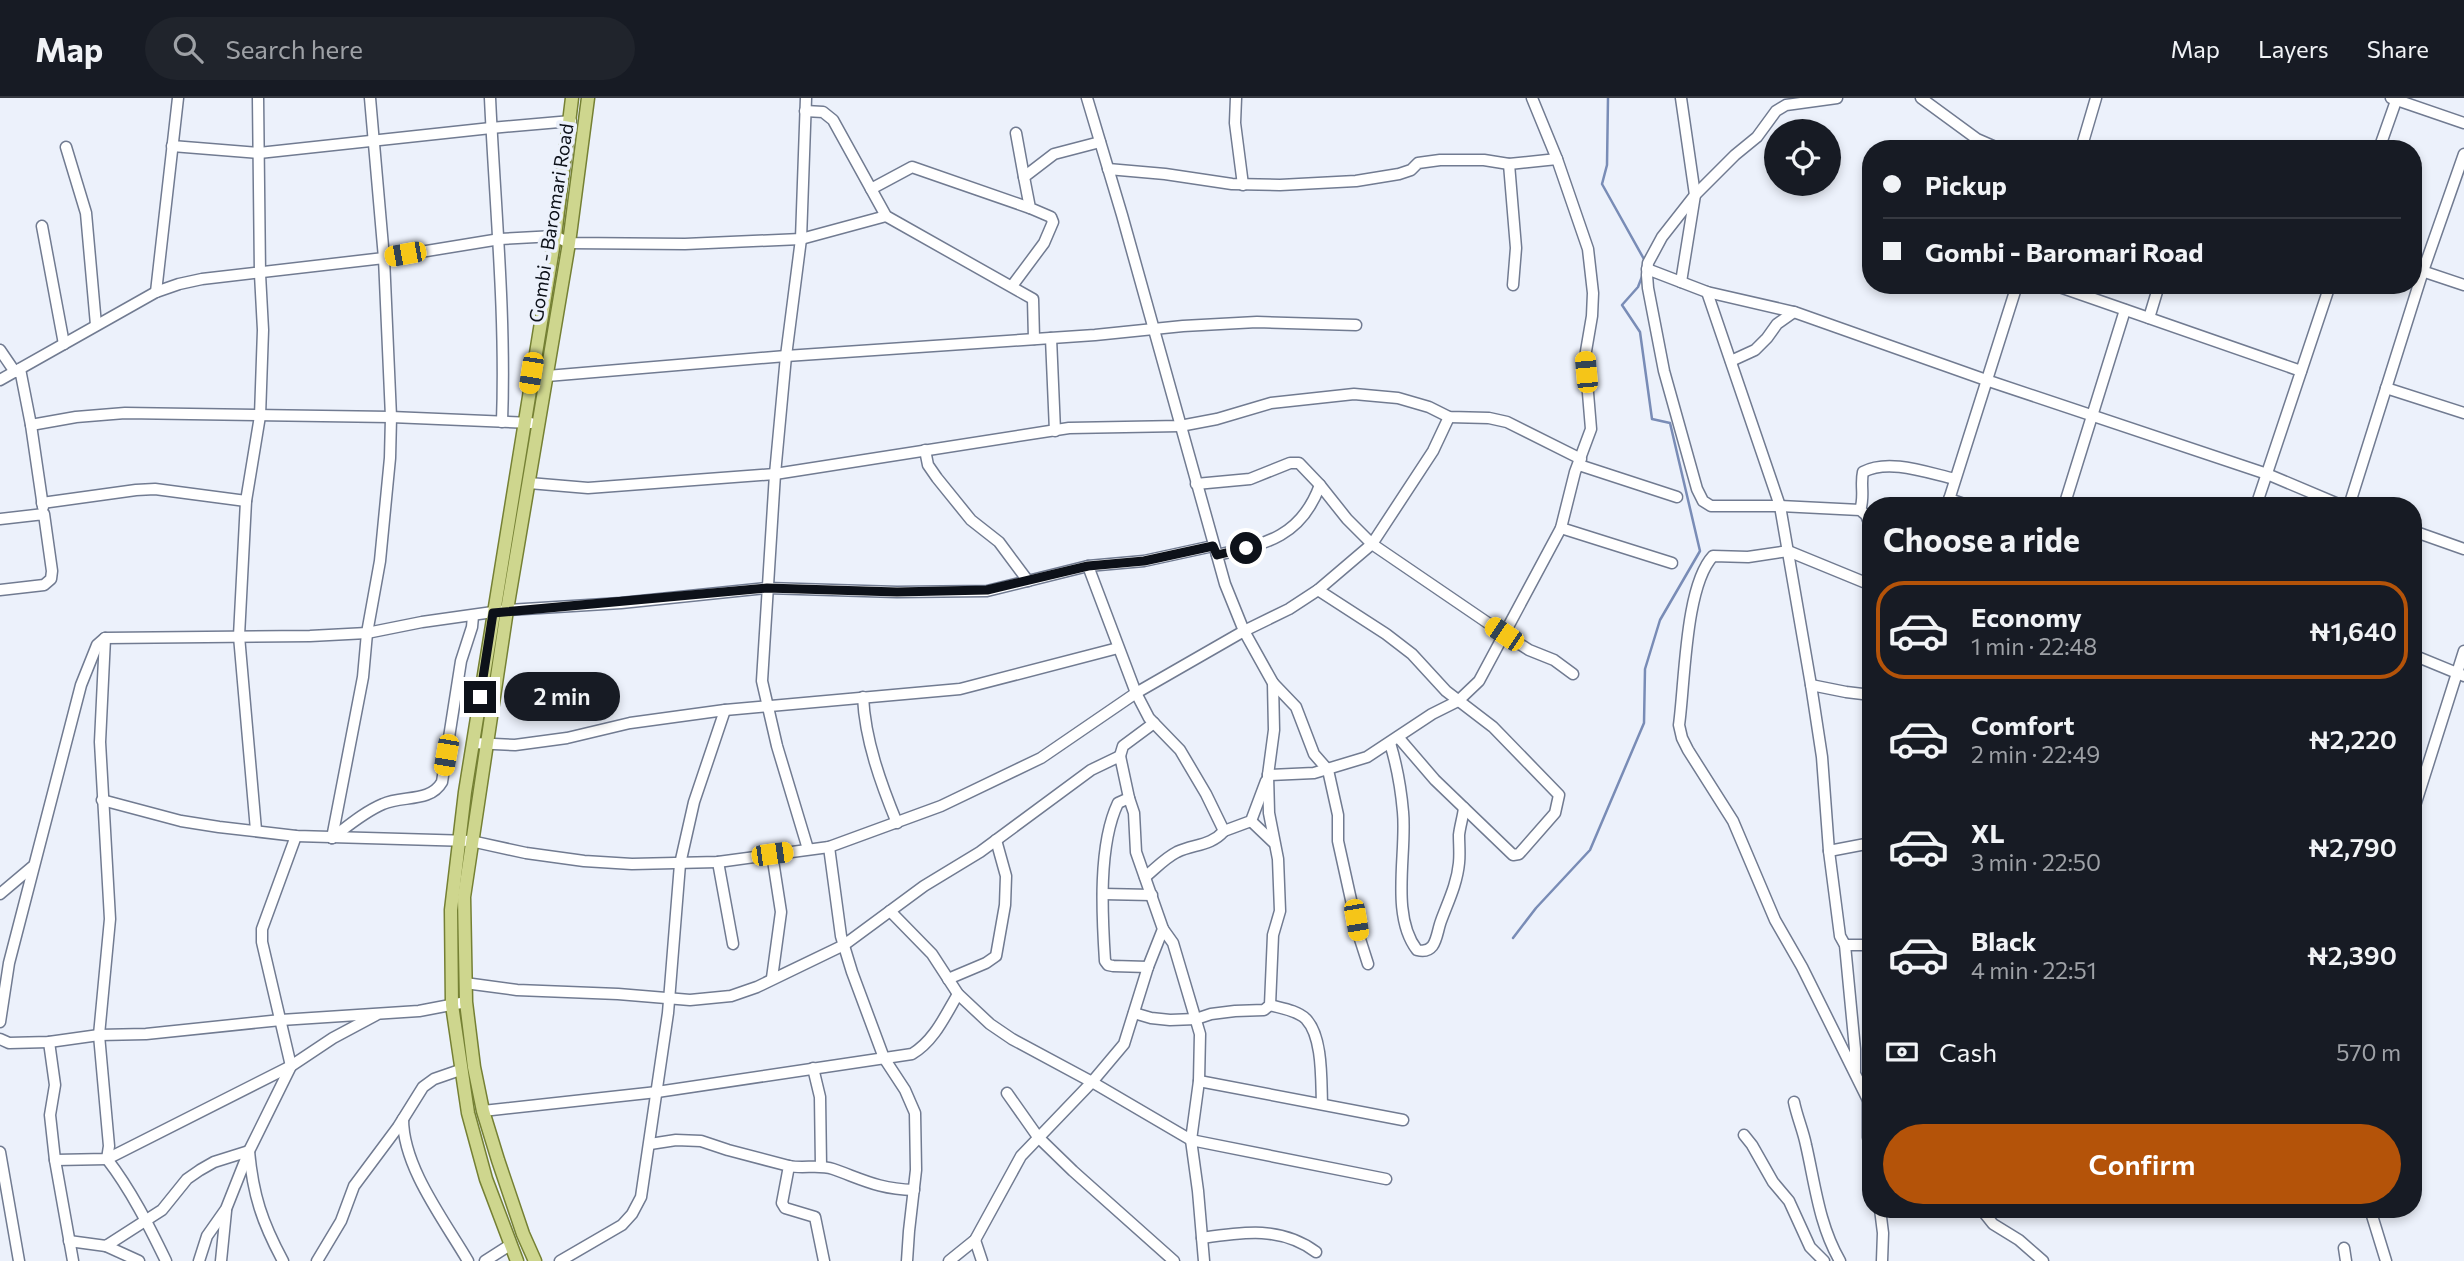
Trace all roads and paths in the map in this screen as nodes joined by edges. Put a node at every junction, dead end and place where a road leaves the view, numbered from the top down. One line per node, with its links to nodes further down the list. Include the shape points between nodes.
1 (178, 98): 26 (street)
2 (258, 98): 28 (street)
3 (370, 98): 21 (street)
4 (490, 98): 19 (street)
5 (572, 98): 17 (main road, Gombi - Baromari Road)
6 (588, 98): 43 (main road, Gombi - Baromari Road)
7 (806, 98): 16 (street)
8 (1087, 98): 25 (street)
9 (1236, 98): 34 (street)
10 (1532, 98): 30 (street)
11 (1681, 98): 36 (street)
12 (1837, 98): 36 (street, via 1786,105 1776,111 1757,137)
13 (1921, 98): 22 (street)
14 (2096, 98): 23 (street)
15 (2395, 99): 18 (street); 24 (street)
16 (805, 111): 35 (street, via 829,115); 42 (street)
17 (571, 121): 19 (street); 40 (main road, Gombi - Baromari Road)
18 (2464, 123)
19 (491, 128): 21 (street); 41 (street)
20 (1016, 133): 33 (street)
21 (374, 140): 28 (street); 44 (street)
22 (1970, 140)
23 (2084, 140)
24 (2382, 140)
25 (1100, 142): 32 (street); 33 (street, via 1054,154)
26 (172, 146): 28 (street); 53 (street)
27 (66, 147): 63 (street, via 86,213)
28 (259, 153): 48 (street)
29 (2463, 158): 45 (street)
30 (1557, 159): 31 (street); 90 (street, via 1588,249 1593,293 1585,357 1591,429)
31 (1509, 164): 34 (street, via 1440,160 1418,163 1399,174 1356,181); 50 (street, via 1516,248)
32 (1108, 169): 34 (street); 65 (street)
33 (1024, 177): 37 (street)
34 (1243, 185)
35 (871, 189): 37 (street, via 912,167); 38 (street)
36 (1695, 195): 46 (street, via 1662,237); 49 (street)
37 (1030, 208): 52 (street, via 1053,222 1044,243)
38 (886, 216): 42 (street); 52 (street)
39 (42, 226): 68 (street)
40 (555, 236): 41 (street); 43 (street); 84 (main road, Gombi - Baromari Road)
41 (500, 239): 44 (street); 83 (street, via 505,352)
42 (801, 239): 43 (street); 70 (street)
43 (569, 243): 74 (main road, Gombi - Baromari Road)
44 (384, 258): 48 (street); 81 (street)
45 (2422, 260)
46 (1647, 269): 49 (street); 106 (street, via 1664,371 1703,501 1711,506)
47 (2422, 271): 51 (street)
48 (260, 274): 53 (street, via 202,279); 80 (street)
49 (1681, 282): 54 (street)
50 (1513, 285)
51 (2464, 285)
52 (1012, 286): 67 (street, via 1033,299)
53 (156, 292): 63 (street)
54 (1707, 292): 61 (street); 71 (street)
55 (2014, 294): 76 (street)
56 (2080, 294): 60 (street)
57 (2156, 294): 62 (street)
58 (2327, 294): 73 (street)
59 (2411, 294): 77 (street)
60 (2125, 310): 62 (street); 79 (street)
61 (1794, 312): 71 (street, via 1755,350); 76 (street)
62 (2149, 318): 73 (street)
63 (96, 326): 68 (street)
64 (1356, 326): 65 (street, via 1257,322)
65 (1153, 330): 66 (street); 87 (street)
66 (1051, 338): 67 (street); 88 (street)
67 (1034, 339): 70 (street)
68 (64, 344): 72 (street)
69 (0, 350): 72 (street)
70 (786, 356): 74 (street); 91 (street)
71 (1731, 361): 106 (street)
72 (18, 371): 75 (street); 86 (street)
73 (2301, 371): 92 (street)
74 (547, 376): 85 (main road, Gombi - Baromari Road)
75 (0, 380)
76 (1986, 380): 79 (street); 93 (street)
77 (2386, 388): 78 (street); 103 (street)
78 (2464, 413)
79 (2092, 415): 92 (street); 100 (street)
80 (260, 416): 81 (street); 86 (street, via 125,413); 104 (street)
81 (391, 417): 83 (street); 126 (street, via 383,534)
82 (1449, 417): 87 (street, via 1398,398 1354,394 1271,402); 90 (street, via 1507,422); 112 (street, via 1433,451)
83 (502, 422): 84 (street)
84 (523, 423): 85 (street); 123 (main road, Gombi - Baromari Road)
85 (539, 424): 94 (main road, Gombi - Baromari Road)
86 (31, 425): 107 (street)
87 (1180, 426): 88 (street); 95 (street)
88 (1055, 431): 89 (street)
89 (925, 450): 91 (street); 118 (street, via 937,478 971,520 999,542)
90 (1580, 462): 97 (street); 110 (street)
91 (775, 474): 94 (street, via 588,488); 120 (street)
92 (2267, 474): 101 (street); 102 (street)
93 (1955, 480): 98 (street, via 1894,467 1868,469 1863,472); 99 (street)
94 (529, 483): 123 (main road, Gombi - Baromari Road)
95 (1196, 484): 96 (street, via 1250,479 1299,463); 114 (street)
96 (1320, 485): 112 (street); 114 (street, via 1300,522 1287,532 1271,541)
97 (1677, 497)
98 (1863, 497)
99 (1950, 497)
100 (2067, 497)
101 (2259, 497)
102 (2322, 497)
103 (2352, 497)
104 (246, 501): 107 (street, via 155,489); 128 (street)
105 (1862, 501): 108 (street)
106 (1780, 506): 108 (street); 115 (street)
107 (43, 508): 109 (street); 121 (street, via 51,579)
108 (1860, 510)
109 (0, 519)
110 (1561, 528): 116 (street); 127 (street)
111 (2422, 534): 113 (street)
112 (1372, 544): 122 (street); 127 (street)
113 (2464, 549)
114 (1215, 550): 117 (street); 125 (street)
115 (1788, 551): 119 (street); 138 (street); 204 (street, via 1713,556 1706,564 1693,600 1679,725 1688,750 1733,821 1775,920)
116 (1672, 563)
117 (1088, 566): 118 (street); 130 (street)
118 (1028, 581): 120 (street, via 951,593)
119 (1862, 581)
120 (767, 588): 123 (street); 143 (street, via 762,681)
121 (0, 590)
122 (1318, 590): 125 (street); 142 (street, via 1412,654)
123 (500, 612): 124 (street); 147 (main road, Gombi - Baromari Road)
124 (473, 616): 126 (street); 160 (street, via 460,661 442,782 437,790 384,803)
125 (1244, 631): 137 (street); 139 (street)
126 (367, 633): 128 (street); 160 (street)
127 (1504, 634): 135 (street); 142 (street, via 1479,681)
128 (239, 636): 129 (street); 157 (street)
129 (105, 638): 153 (street); 171 (street, via 97,645 81,685)
130 (1118, 648): 139 (street); 141 (street, via 960,689)
131 (2464, 650): 136 (street)
132 (2422, 660): 133 (street)
133 (2425, 661): 134 (street); 136 (street)
134 (2422, 662)
135 (1573, 674)
136 (2460, 675): 151 (street)
137 (1273, 683): 149 (street, via 1296,707 1314,754); 150 (street, via 1274,730)
138 (1811, 685): 140 (street); 167 (street)
139 (1136, 693): 145 (street); 156 (street, via 1041,758)
140 (1862, 694)
141 (863, 697): 143 (street); 156 (street, via 878,774)
142 (1458, 701): 146 (street); 154 (street, via 1493,727 1559,795 1555,813 1519,854 1513,855)
143 (768, 706): 144 (street); 166 (street)
144 (725, 710): 147 (street, via 515,746); 170 (street, via 694,802)
145 (1154, 723): 148 (street, via 1123,746); 158 (street, via 1180,751)
146 (1394, 740): 149 (street, via 1367,757); 154 (street); 154 (street, via 1403,813 1405,920 1422,952 1435,944 1455,887)
147 (479, 744): 162 (main road, Gombi - Baromari Road)
148 (1120, 756): 152 (street); 161 (street, via 1091,770)
149 (1328, 770): 150 (street); 182 (street, via 1338,815 1338,841)
150 (1268, 775): 155 (street); 163 (street)
151 (2422, 786)
152 (1129, 798): 172 (street, via 1136,852); 174 (street, via 1118,803 1111,820)
153 (102, 800): 157 (street, via 181,821); 197 (street, via 110,919)
154 (1465, 808)
155 (1251, 821): 158 (street); 163 (street)
156 (897, 823): 165 (street)
157 (256, 830): 159 (street)
158 (1224, 831): 172 (street, via 1205,844 1175,853)
159 (296, 836): 160 (street); 195 (street, via 262,929)
160 (332, 838): 162 (street)
161 (996, 840): 176 (street); 185 (street, via 1006,876 996,957)
162 (465, 841): 170 (street, via 584,862); 186 (main road, Gombi - Baromari Road); 190 (main road, Gombi - Baromari Road, via 450,932)
163 (1273, 842): 191 (street, via 1280,911 1273,935)
164 (1862, 845): 167 (street)
165 (830, 847): 166 (street); 179 (street)
166 (808, 849): 168 (street)
167 (1829, 851): 180 (street)
168 (772, 854): 169 (street); 184 (street, via 781,912)
169 (718, 862): 170 (street); 178 (street)
170 (680, 864): 188 (street)
171 (32, 867): 173 (street); 196 (street)
172 (1145, 877): 175 (street)
173 (0, 894)
174 (1103, 894): 175 (street); 183 (street, via 1108,965)
175 (1152, 895): 177 (street)
176 (890, 911): 179 (street); 185 (street, via 932,954)
177 (1163, 929): 183 (street); 194 (street, via 1173,943)
178 (733, 944)
179 (844, 945): 184 (street); 200 (street)
180 (1844, 945): 181 (street); 204 (street)
181 (1862, 945)
182 (1368, 964)
183 (1148, 967): 192 (street)
184 (772, 978): 188 (street, via 731,996)
185 (948, 979): 187 (street)
186 (465, 983): 188 (street); 189 (main road, Gombi - Baromari Road)
187 (958, 994): 200 (street, via 923,1048 912,1054); 206 (street, via 1012,1039)
188 (668, 998): 208 (street)
189 (466, 1002): 190 (street); 212 (main road, Gombi - Baromari Road)
190 (452, 1005): 193 (street); 203 (main road, Gombi - Baromari Road)
191 (1270, 1005): 194 (street, via 1264,1010); 211 (street, via 1305,1018 1314,1034 1320,1055)
192 (1135, 1013): 194 (street, via 1170,1020); 206 (street, via 1124,1044)
193 (378, 1014): 195 (street); 201 (street)
194 (1196, 1019): 205 (street, via 1201,1049)
195 (281, 1020): 197 (street); 201 (street)
196 (0, 1022)
197 (99, 1035): 199 (street); 221 (street)
198 (0, 1039): 199 (street)
199 (49, 1042): 222 (street, via 55,1085 50,1115)
200 (884, 1056): 202 (street); 226 (street, via 915,1113)
201 (291, 1066): 219 (street); 221 (street)
202 (813, 1068): 208 (street); 224 (street, via 820,1097)
203 (460, 1070): 213 (street, via 423,1087); 235 (main road, Gombi - Baromari Road, via 486,1179)
204 (1855, 1071): 207 (street)
205 (1199, 1081): 211 (street); 217 (street)
206 (1092, 1082): 216 (street); 217 (street)
207 (1862, 1088)
208 (657, 1092): 212 (street); 218 (street)
209 (1007, 1093): 216 (street)
210 (1794, 1102): 259 (street, via 1816,1199)
211 (1322, 1104): 214 (street)
212 (483, 1111): 250 (main road, Gombi - Baromari Road)
213 (404, 1119): 246 (street, via 354,1186 341,1221); 247 (street, via 403,1138 411,1163)
214 (1404, 1120)
215 (1744, 1135): 258 (street, via 1789,1201 1810,1247)
216 (1038, 1137): 233 (street, via 1021,1156); 256 (street)
217 (1191, 1140): 225 (street); 232 (street)
218 (650, 1144): 223 (street, via 701,1141); 251 (street, via 641,1197 632,1214 622,1225)
219 (249, 1151): 227 (street); 231 (street, via 200,1170 162,1210); 245 (street, via 252,1187)
220 (0, 1152): 239 (street)
221 (107, 1159): 222 (street); 231 (street)
222 (55, 1160): 234 (street)
223 (789, 1166): 224 (street); 252 (street, via 782,1203 815,1217)
224 (821, 1167): 226 (street, via 892,1189)
225 (1386, 1179)
226 (914, 1190): 253 (street)
227 (226, 1209): 243 (street, via 207,1236); 244 (street)
228 (1882, 1218): 260 (street)
229 (1988, 1218): 261 (street)
230 (2373, 1218): 263 (street)
231 (146, 1220): 236 (street); 242 (street)
232 (1202, 1238): 238 (street, via 1271,1233 1303,1242); 257 (street)
233 (975, 1240): 254 (street); 255 (street)
234 (69, 1241): 236 (street); 240 (street)
235 (510, 1245): 248 (street); 249 (main road, Gombi - Baromari Road)
236 (106, 1246): 241 (street)
237 (2344, 1248): 262 (street)
238 (1316, 1252)
239 (19, 1261)
240 (73, 1261)
241 (139, 1261)
242 (166, 1261)
243 (199, 1261)
244 (221, 1261)
245 (283, 1261)
246 (317, 1261)
247 (468, 1261)
248 (485, 1261)
249 (517, 1261)
250 (535, 1261)
251 (559, 1261)
252 (824, 1261)
253 (907, 1261)
254 (949, 1261)
255 (982, 1261)
256 (1174, 1261)
257 (1204, 1261)
258 (1824, 1261)
259 (1840, 1261)
260 (1882, 1261)
261 (2043, 1261)
262 (2346, 1261)
263 (2386, 1261)

